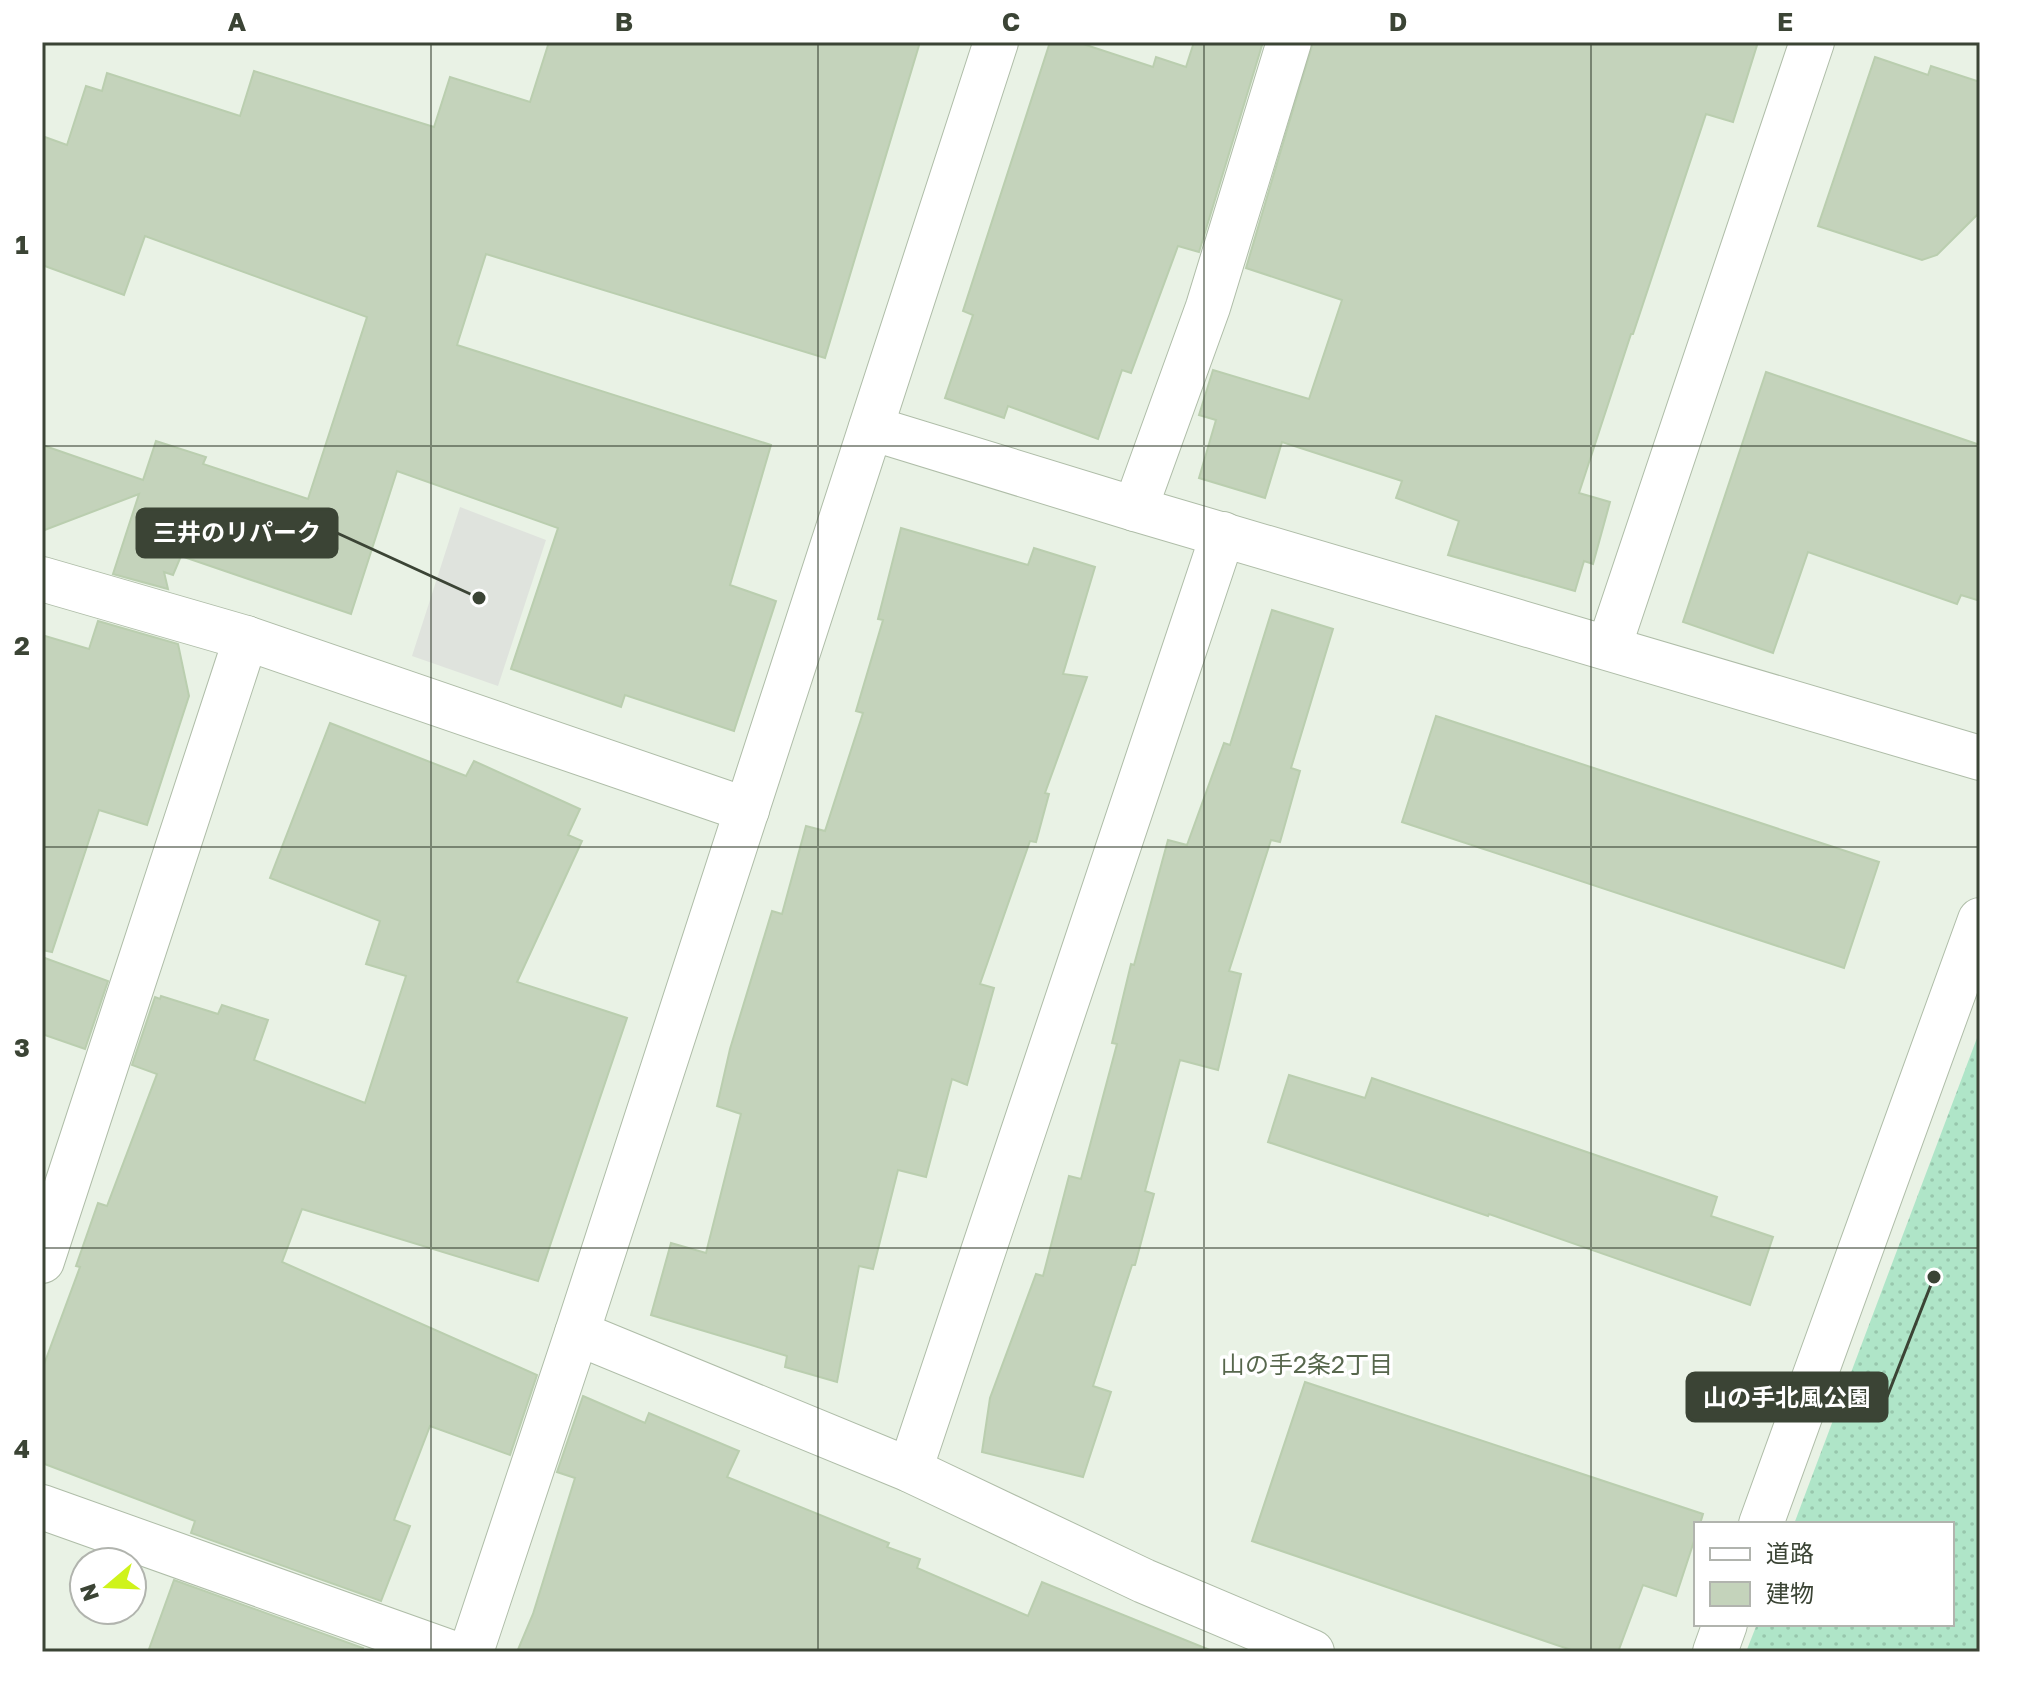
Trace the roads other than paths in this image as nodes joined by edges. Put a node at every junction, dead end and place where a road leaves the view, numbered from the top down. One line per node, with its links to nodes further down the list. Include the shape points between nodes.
1 (996, 42): 4 (street)
2 (1289, 42): 5 (street, via 1208,307)
3 (1812, 42): 9 (street)
4 (871, 428): 5 (street); 11 (street)
5 (1135, 509): 6 (street)
6 (1223, 534): 9 (street); 15 (street)
7 (42, 579): 8 (street)
8 (246, 638): 11 (street); 13 (street)
9 (1609, 647): 10 (street)
10 (1980, 758)
11 (747, 810): 14 (street)
12 (1980, 920): 17 (street)
13 (42, 1261)
14 (577, 1333): 15 (street); 20 (street)
15 (910, 1470): 21 (street, via 1144,1581)
16 (42, 1507): 19 (street)
17 (1762, 1522)
18 (1724, 1626): 22 (street)
19 (449, 1652)
20 (471, 1652)
21 (1312, 1652)
22 (1715, 1652)

